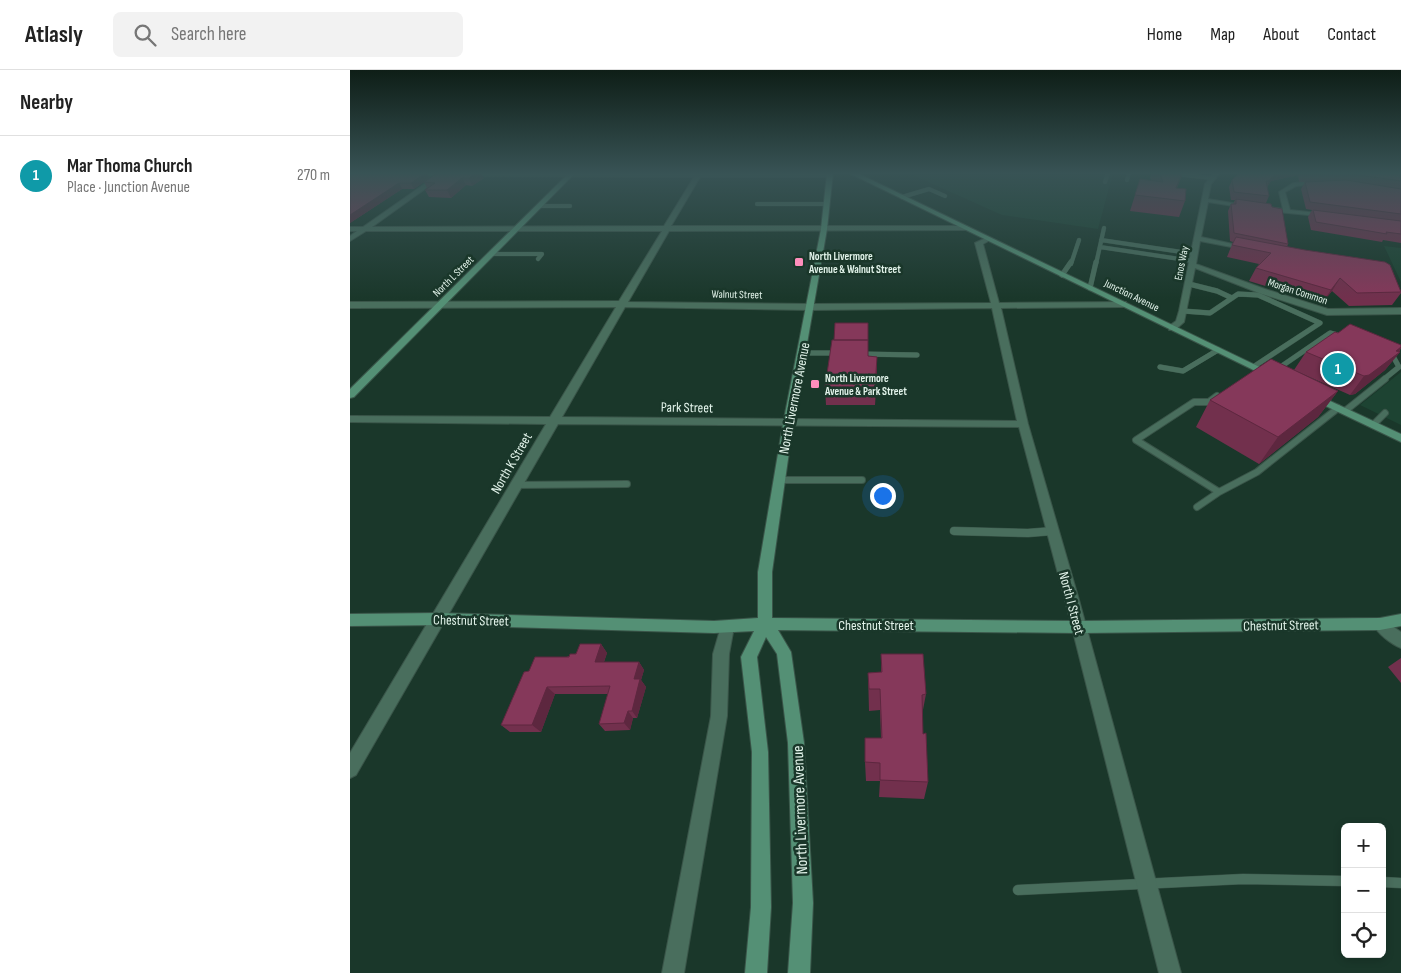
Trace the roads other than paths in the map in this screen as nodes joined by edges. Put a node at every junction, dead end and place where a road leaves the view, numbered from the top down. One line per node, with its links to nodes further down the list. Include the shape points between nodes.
1 (385, 215): 14 (street)
2 (529, 215): 9 (street, North L Street)
3 (674, 215): 10 (street, North K Street)
4 (825, 215): 15 (street, North Livermore Avenue)
5 (939, 215): 11 (street, Junction Avenue)
6 (1202, 215): 16 (street, Enos Way)
7 (1315, 215): 8 (street)
8 (1334, 218)
9 (516, 228): 10 (street); 14 (street); 23 (street, North L Street)
10 (666, 228): 15 (street); 31 (street, North K Street)
11 (966, 228): 15 (street); 18 (street, Junction Avenue)
12 (1104, 228): 20 (lane)
13 (350, 229): 14 (street)
14 (365, 229): 17 (street)
15 (824, 229): 35 (street, North Livermore Avenue)
16 (1198, 238): 22 (street); 25 (street, Enos Way)
17 (350, 239)
18 (988, 239): 26 (street, Junction Avenue); 34 (street, North I Street, via 979,244)
19 (1079, 240): 26 (lane, via 1070,266)
20 (1101, 240): 21 (lane); 25 (lane)
21 (1100, 246): 25 (lane); 28 (lane)
22 (1259, 250)
23 (491, 254): 24 (lane, via 542,254); 30 (street, North L Street)
24 (538, 259)
25 (1194, 260): 27 (street, Enos Way); 36 (street, Morgan Common, via 1262,291 1328,312)
26 (1062, 275): 28 (street, Junction Avenue)
27 (1189, 284): 29 (lane); 37 (street, Enos Way)
28 (1090, 288): 32 (street, Junction Avenue)
29 (1232, 298): 37 (lane, via 1210,313); 47 (lane, via 1238,294 1258,295 1320,323)
30 (440, 304): 31 (street, Walnut Street); 33 (street, Walnut Street); 50 (street, North L Street)
31 (622, 304): 35 (street, Walnut Street); 54 (street, North K Street)
32 (1123, 304): 34 (street, Walnut Street); 38 (street, Junction Avenue)
33 (350, 305)
34 (996, 306): 35 (street, Walnut Street); 56 (street, North I Street)
35 (811, 307): 41 (street, North Livermore Avenue)
36 (1401, 310)
37 (1183, 311): 38 (street, Enos Way, via 1180,322)
38 (1172, 328): 40 (street, Junction Avenue)
39 (1344, 337): 47 (lane, via 1330,333)
40 (1218, 350): 46 (lane, via 1183,371); 47 (street, Junction Avenue)
41 (802, 353): 42 (lane); 55 (street, North Livermore Avenue)
42 (842, 353)
43 (1384, 353): 51 (lane, via 1394,358 1399,367)
44 (851, 354): 45 (lane)
45 (917, 355)
46 (1160, 367)
47 (1264, 373)
48 (1304, 391): 51 (street)
49 (1224, 393): 63 (lane, via 1208,402 1194,402 1136,440)
50 (350, 395)
51 (1342, 410): 57 (street); 63 (lane, via 1257,472)
52 (1385, 413): 57 (lane)
53 (350, 419): 54 (street, Park Street)
54 (553, 420): 55 (street, Park Street); 62 (street, North K Street)
55 (788, 424): 56 (street, Park Street); 59 (street, North Livermore Avenue)
56 (1023, 424): 65 (street, North I Street)
57 (1373, 425): 58 (street)
58 (1401, 438)
59 (779, 480): 60 (lane); 70 (street, North Livermore Avenue, via 765,572)
60 (862, 480)
61 (627, 484): 62 (lane)
62 (515, 485): 67 (street, North K Street)
63 (1219, 492): 64 (lane)
64 (1197, 507)
65 (1053, 531): 66 (lane); 73 (street, North I Street)
66 (954, 532)
67 (438, 619): 68 (street, Chestnut Street); 72 (street, Chestnut Street); 75 (street, North K Street)
68 (350, 620)
69 (1401, 620): 71 (street, Chestnut Street)
70 (765, 624): 72 (street, Chestnut Street); 73 (street, Chestnut Street); 82 (street, North Livermore Avenue, via 749,657 760,752 761,907); 83 (street, North Livermore Avenue, via 784,652 796,742 803,902)
71 (1380, 624): 73 (street, Chestnut Street); 74 (street)
72 (727, 627): 81 (street, via 721,654 719,716)
73 (1079, 627): 79 (street, North I Street)
74 (1401, 641)
75 (350, 769)
76 (1341, 881): 79 (lane, via 1243,879)
77 (1386, 882): 78 (lane)
78 (1401, 883)
79 (1147, 885): 80 (lane); 84 (street, North I Street)
80 (1018, 890)
81 (673, 973)
82 (756, 973)
83 (800, 973)
84 (1170, 973)

